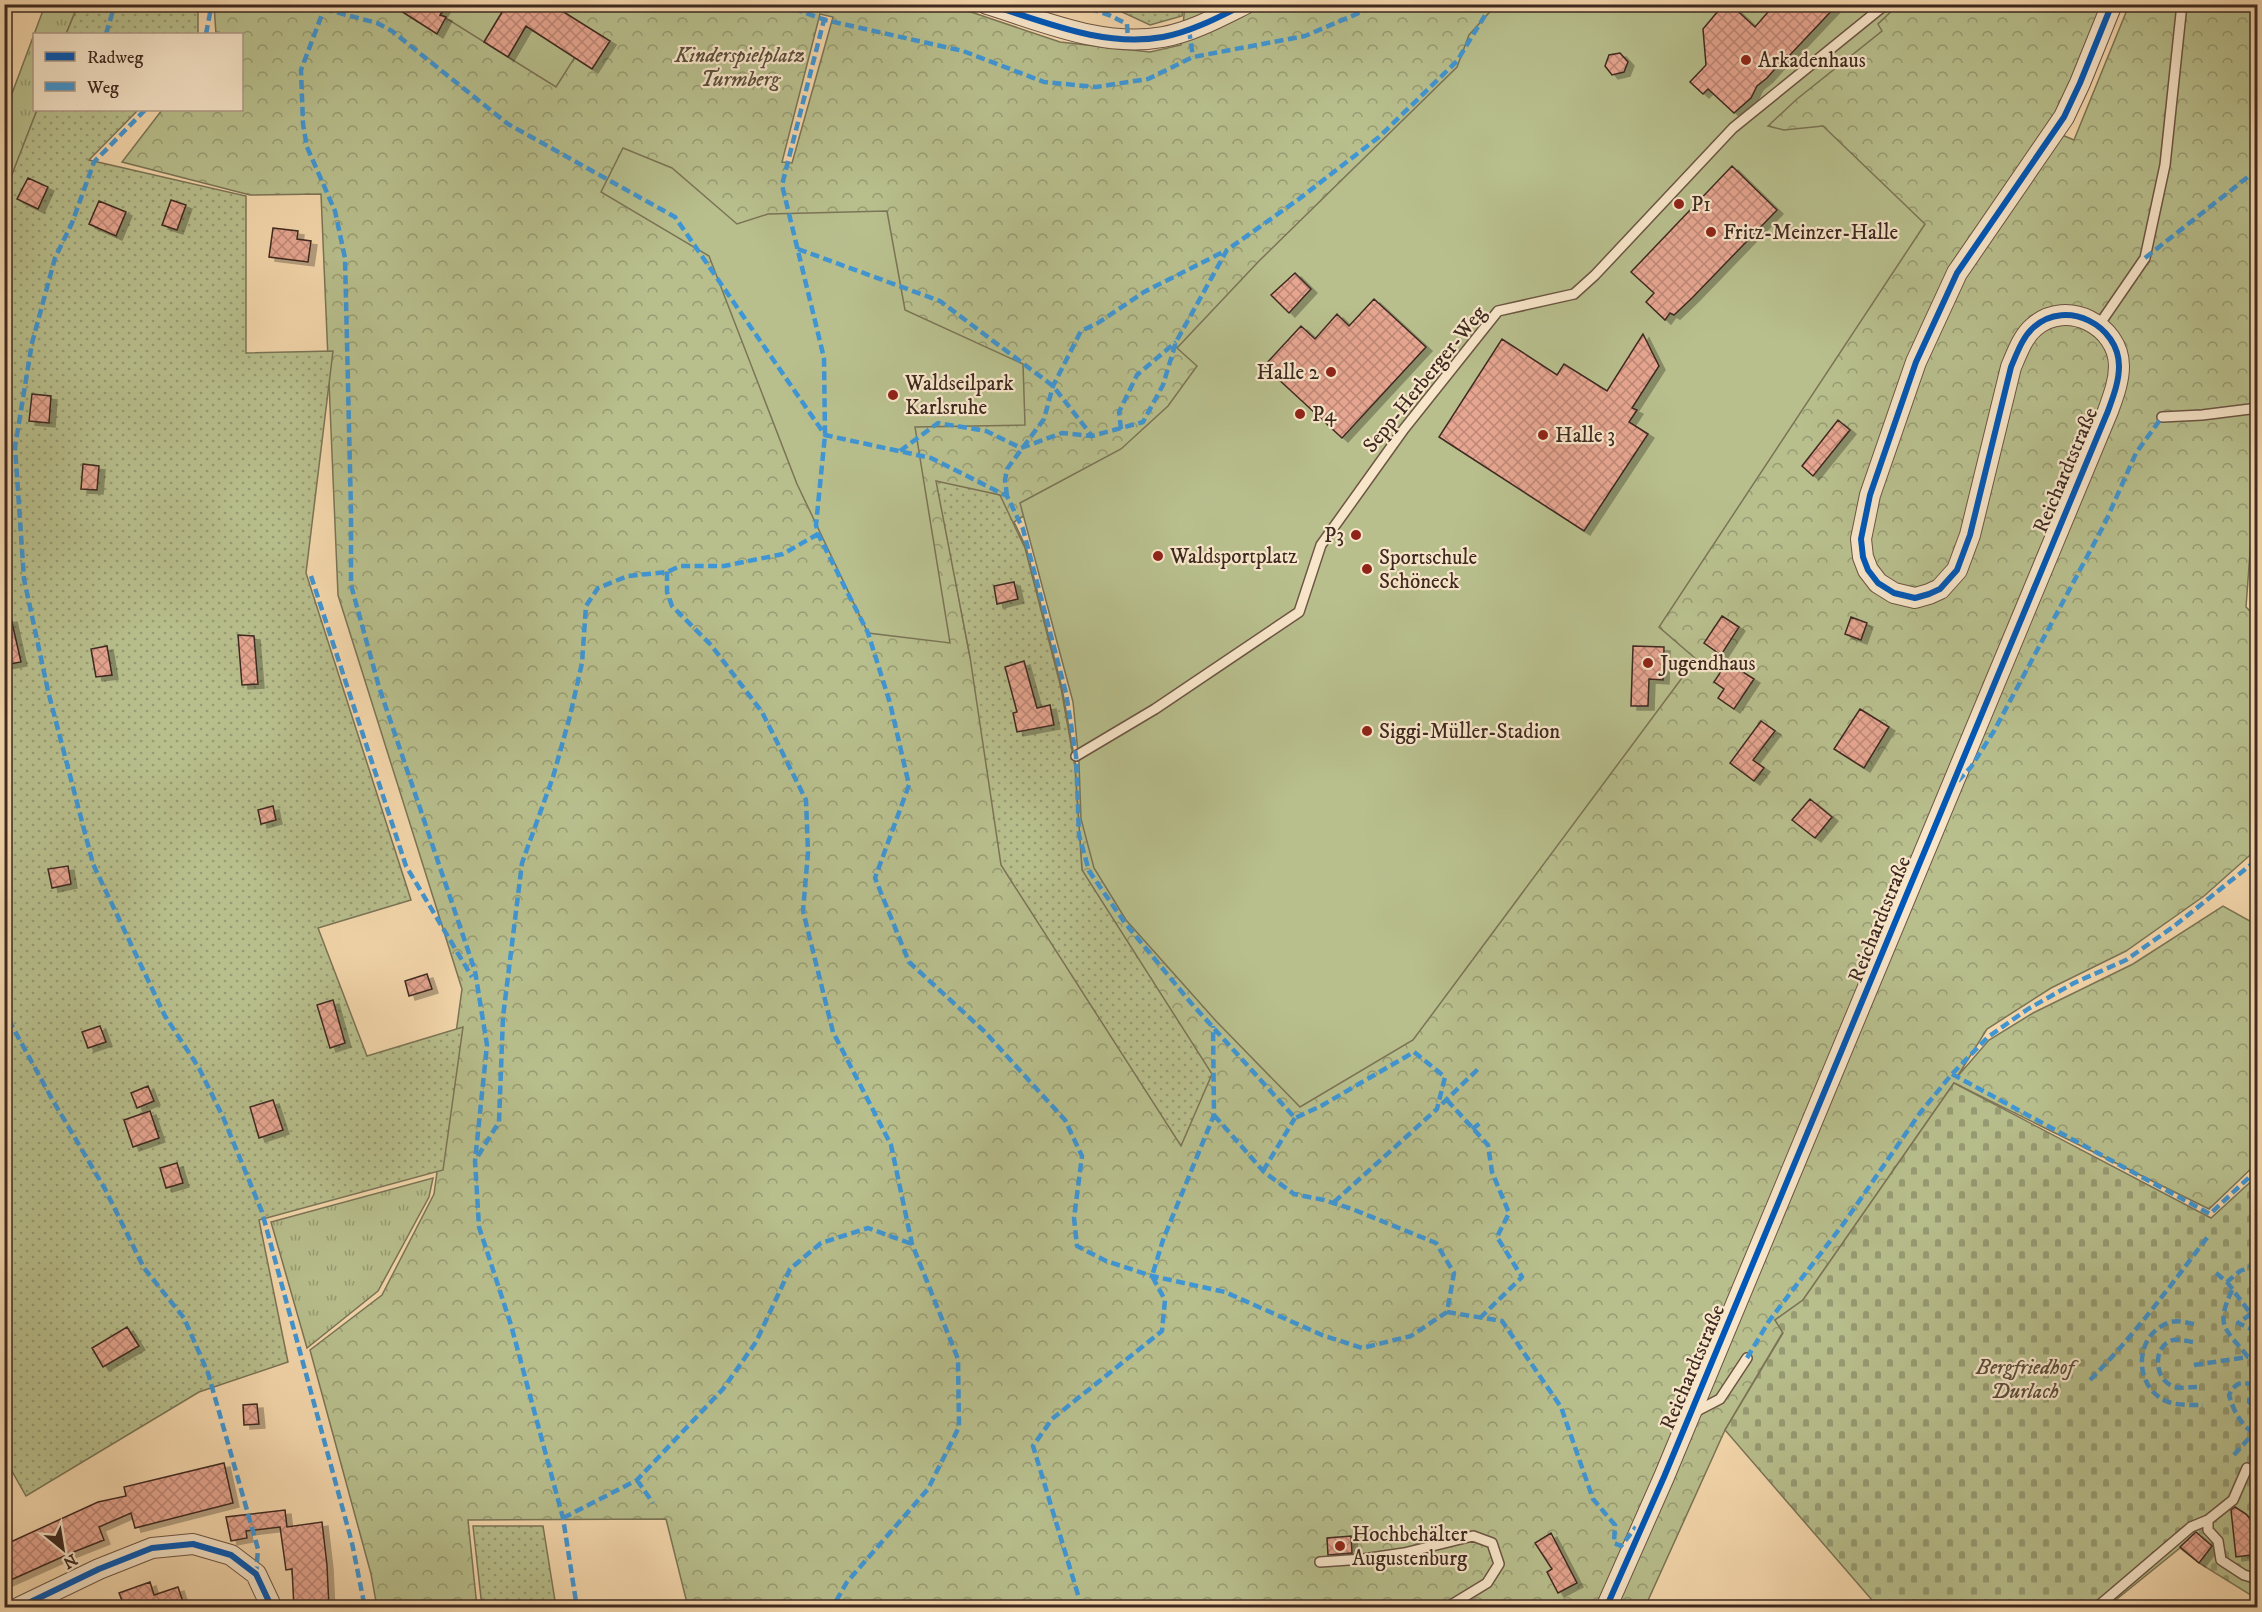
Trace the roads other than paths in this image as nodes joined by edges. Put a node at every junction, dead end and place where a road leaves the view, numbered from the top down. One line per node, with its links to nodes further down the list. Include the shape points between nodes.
1 (987, 4): 2 (street, via 1105,38 1128,39 1164,37 1189,30)
2 (1245, 4)
3 (1886, 4): 9 (lane, Sepp-Herberger-Weg, via 1733,128 1574,294 1498,311 1404,429 1321,545 1299,612 1155,709)
4 (2112, 4): 6 (street, via 2064,117 1957,273 1916,362 1862,525 1863,557 1878,583 1894,593 1915,598 1940,589 1949,581 1964,556 2011,367 2019,349 2034,327 2046,320 2072,316)
5 (2182, 4): 6 (lane, via 2164,165 2145,258)
6 (2099, 325): 11 (street, Reichardtstraße, via 2110,336 2119,366 2108,411)
7 (2258, 408): 8 (lane)
8 (2162, 417)
9 (1076, 756)
10 (1747, 1358): 11 (lane, via 1720,1399)
11 (1688, 1415): 19 (street, Reichardtstraße)
12 (2247, 1468): 13 (lane, via 2233,1500)
13 (2208, 1520): 15 (lane, via 2208,1530 2218,1541 2221,1560); 20 (lane, via 2191,1527)
14 (1320, 1562): 18 (lane, via 1404,1553 1473,1536 1492,1543 1499,1564 1487,1583)
15 (2258, 1579)
16 (18, 1608): 17 (street, via 152,1548 193,1544 231,1555 256,1574)
17 (272, 1608)
18 (1446, 1608)
19 (1605, 1608)
20 (2096, 1608)

